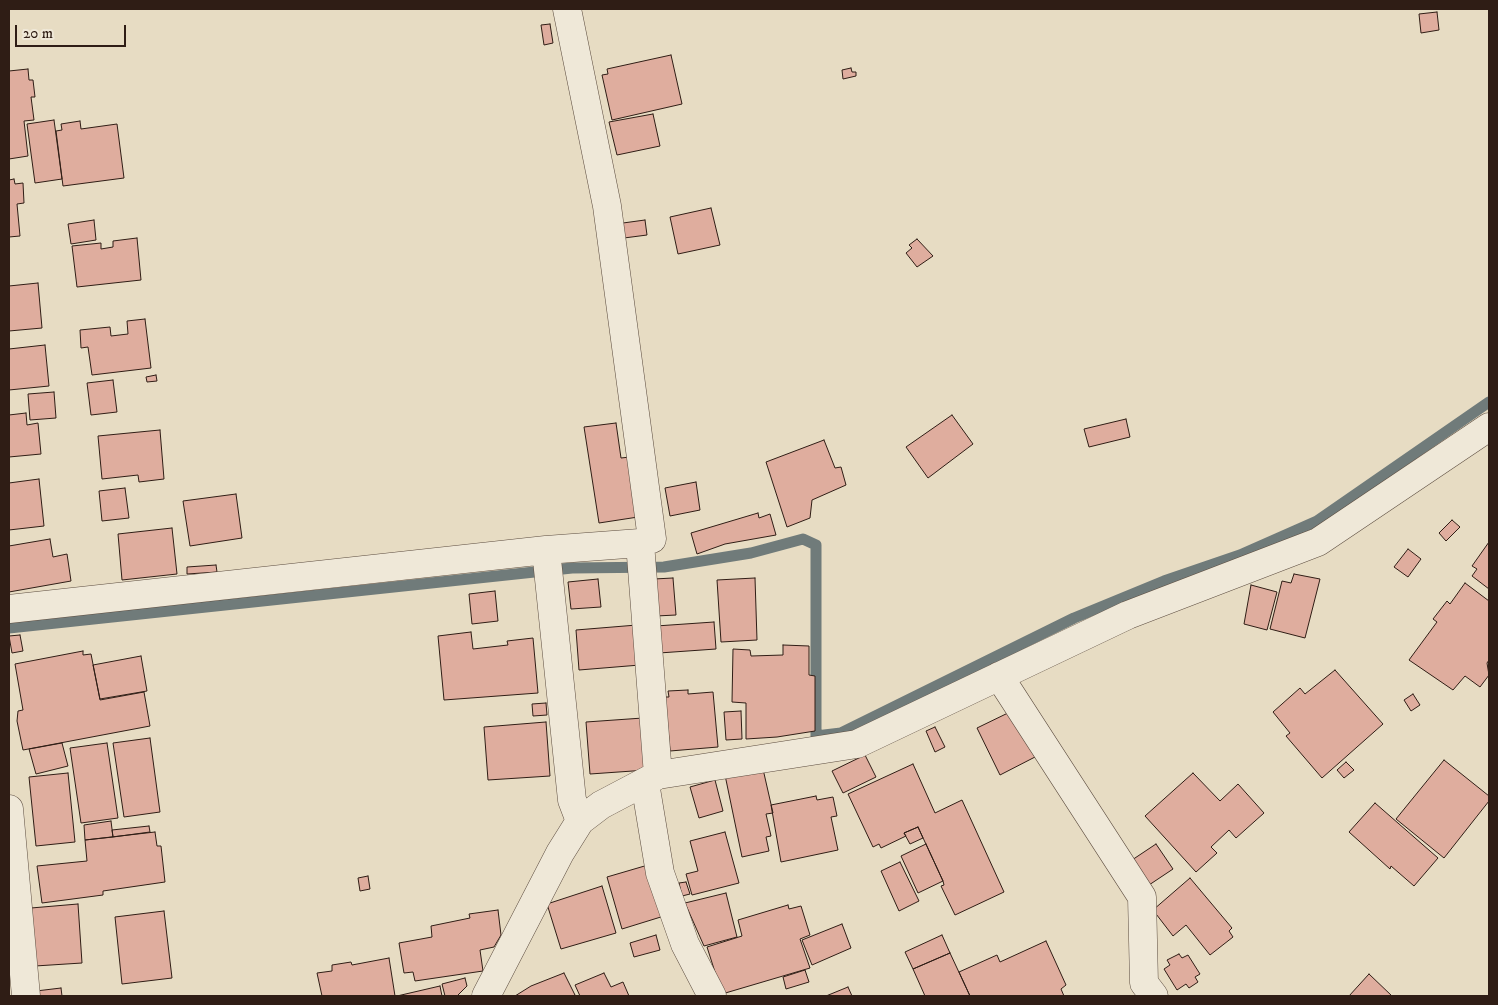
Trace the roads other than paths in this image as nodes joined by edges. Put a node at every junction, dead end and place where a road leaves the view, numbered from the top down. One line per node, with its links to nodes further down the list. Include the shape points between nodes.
1 (567, 9): 3 (street, via 606,206 650,519 652,539)
2 (1489, 427): 6 (street, via 1318,542 1128,615)
3 (641, 560): 4 (street); 7 (street)
4 (548, 564): 5 (street); 9 (street, via 572,800)
5 (9, 609)
6 (999, 676): 7 (street, via 857,744); 13 (street, via 1142,897 1144,983)
7 (652, 779): 9 (street, via 600,805); 12 (street, via 660,873 686,944)
8 (9, 809): 10 (street)
9 (580, 821): 11 (street)
10 (26, 996)
11 (486, 996)
12 (712, 996)
13 (1154, 996)

